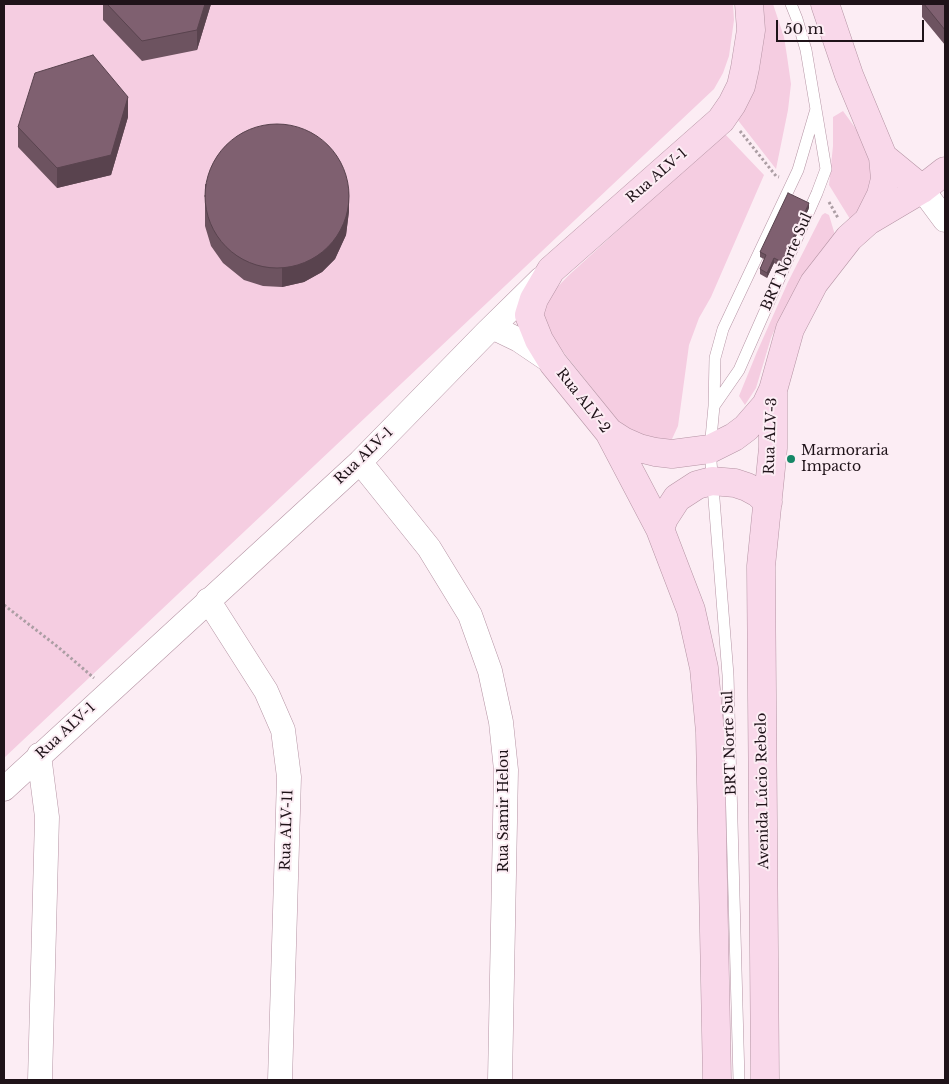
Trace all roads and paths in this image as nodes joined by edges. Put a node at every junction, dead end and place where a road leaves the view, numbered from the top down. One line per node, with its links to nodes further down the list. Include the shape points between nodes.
1 (749, 4): 5 (main road, Rua ALV-1, via 751,30 746,68 741,86)
2 (791, 4): 4 (lane, BRT Norte Sul, via 806,50)
3 (825, 4): 6 (main road, via 849,75)
4 (816, 109): 8 (lane, BRT Norte Sul); 10 (lane, BRT Norte Sul, via 826,169)
5 (723, 117): 8 (path, via 776,176); 13 (main road, Rua ALV-1)
6 (883, 157): 9 (main road); 12 (main road, via 885,180 881,195)
7 (945, 171): 9 (main road, Rua ALV-3)
8 (792, 182): 17 (lane, BRT Norte Sul, via 723,328 715,358)
9 (922, 189): 11 (street); 12 (main road, Rua ALV-3)
10 (817, 193): 12 (path); 17 (lane, BRT Norte Sul, via 739,370)
11 (945, 220)
12 (859, 230): 16 (main road, Rua ALV-3, via 814,283 790,329)
13 (550, 270): 14 (street, Rua ALV-1); 15 (main road, via 529,315)
14 (492, 327): 15 (street, Rua ALV-2, via 519,340); 20 (street, Rua ALV-1)
15 (553, 363): 18 (main road, Rua ALV-2)
16 (773, 390): 19 (main road, via 752,422 734,437); 22 (main road, Rua ALV-3, via 773,448)
17 (714, 406): 19 (lane, BRT Norte Sul)
18 (609, 432): 19 (main road, via 655,452 672,454); 23 (main road, Rua ALV-2)
19 (710, 449): 21 (lane, BRT Norte Sul)
20 (360, 462): 24 (street, Rua ALV-1); 31 (street, Rua Samir Helou, via 429,548 470,615 490,670 501,722 506,770)
21 (712, 482): 22 (main road, via 735,482 747,486); 23 (main road, via 697,486 677,498); 33 (lane, BRT Norte Sul, via 728,675)
22 (768, 502): 34 (main road, Avenida Lúcio Rebelo, via 761,566)
23 (660, 529): 32 (main road, via 691,610 704,668 710,732)
24 (208, 600): 26 (street, Rua ALV-1); 30 (street, Rua ALV-11, via 266,691 282,730 289,776)
25 (4, 605): 26 (path)
26 (110, 691): 27 (street, Rua ALV-1)
27 (39, 755): 28 (street, Rua ALV-1); 29 (street, via 47,817)
28 (4, 789)
29 (40, 1080)
30 (280, 1080)
31 (500, 1080)
32 (717, 1080)
33 (739, 1080)
34 (765, 1080)

